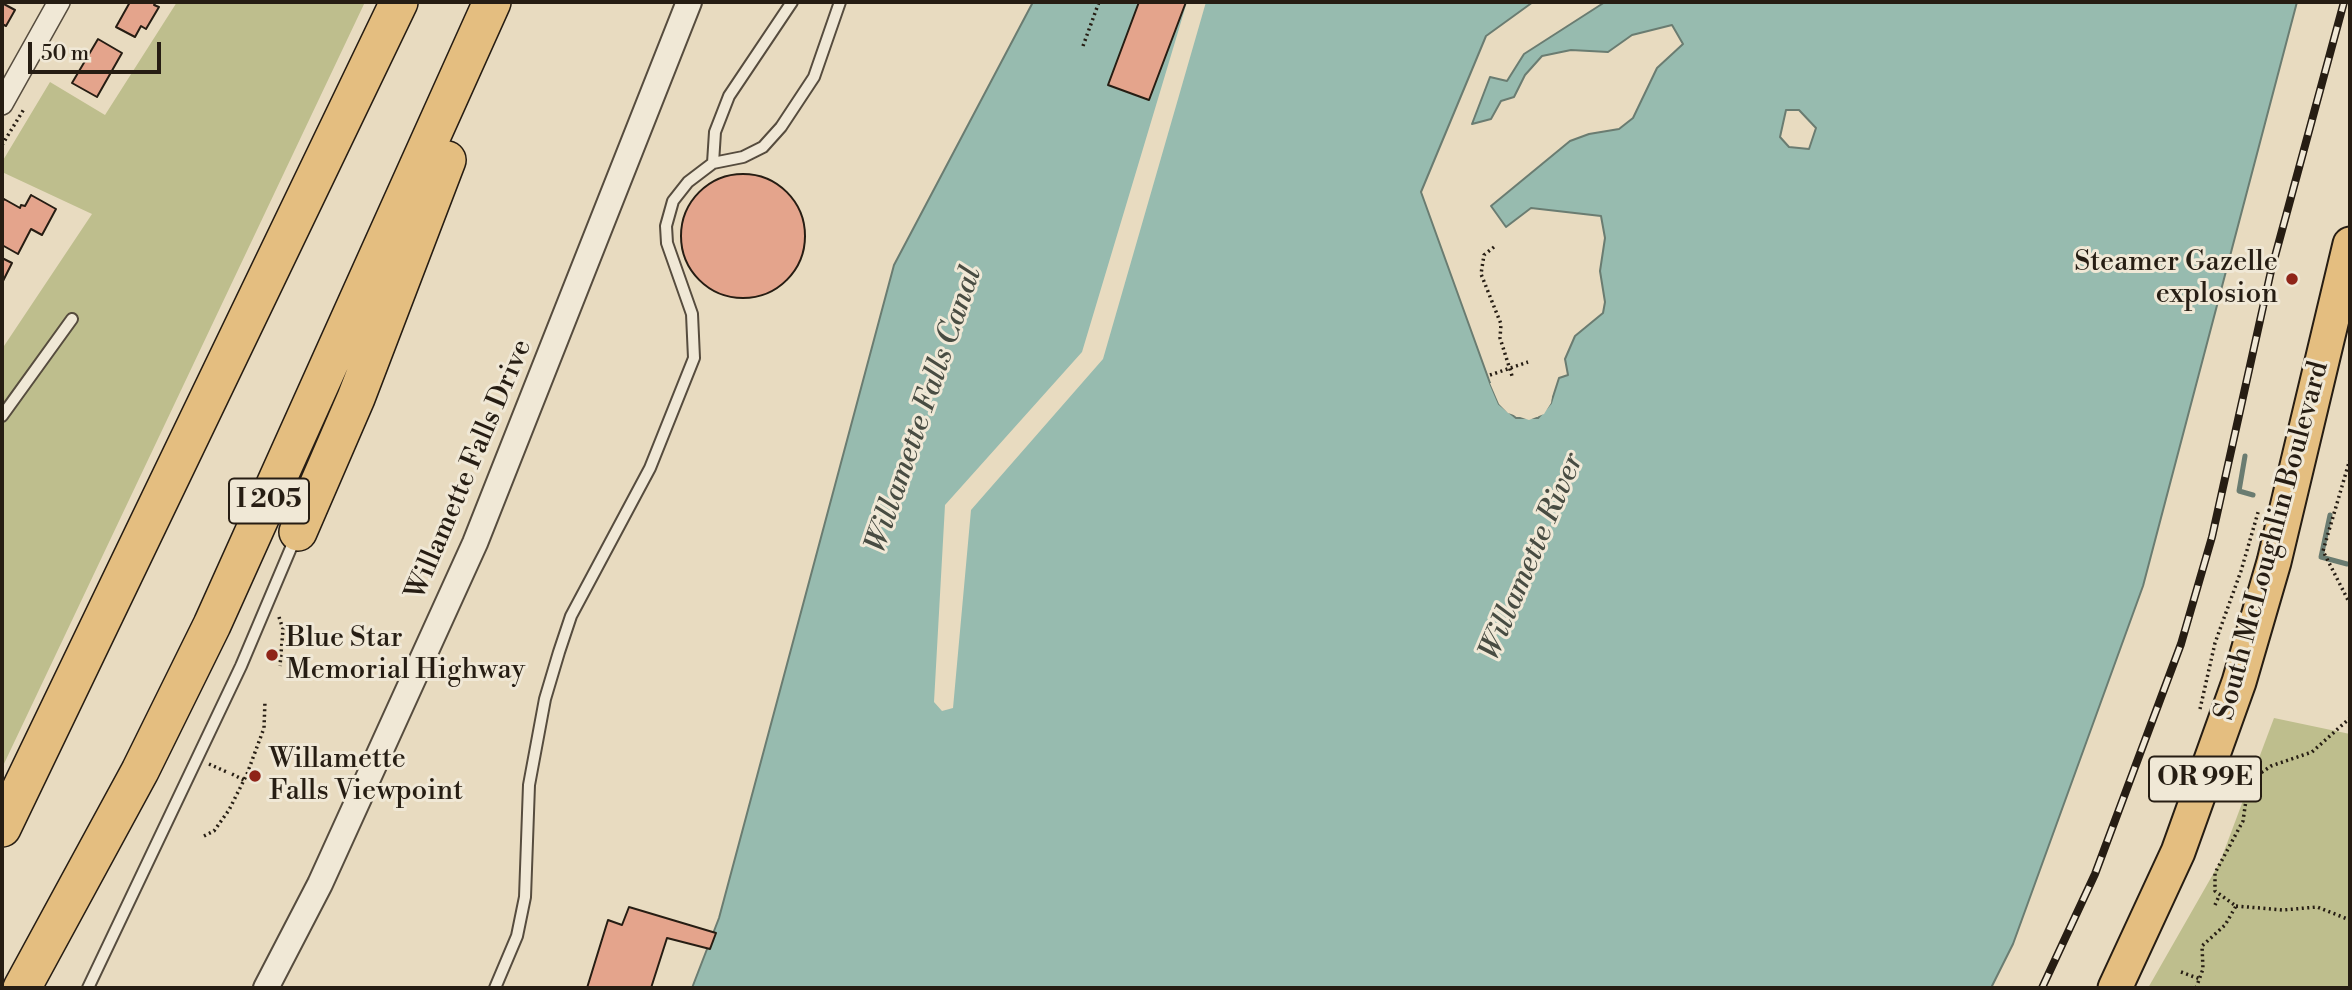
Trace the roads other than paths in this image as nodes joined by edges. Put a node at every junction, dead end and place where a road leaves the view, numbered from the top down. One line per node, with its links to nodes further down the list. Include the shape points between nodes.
1 (59, 2): 8 (street)
2 (399, 2): 14 (highway)
3 (492, 2): 15 (highway, I 205, via 212,625 140,771)
4 (508, 2): 13 (highway, via 356,398)
5 (689, 2): 17 (street, Willamette Falls Drive, via 475,543 320,884)
6 (792, 2): 9 (lane, via 729,96 715,132)
7 (840, 2): 9 (lane, via 814,77 781,127 763,147)
8 (2, 104)
9 (713, 163): 18 (lane, via 673,201 666,226 673,265 692,314 694,358 650,468 571,616 559,652 529,785 525,898 517,936)
10 (2350, 244): 19 (highway, South McLoughlin Boulevard / OR 99E, via 2336,322 2239,682 2178,852)
11 (72, 319): 12 (lane)
12 (2, 416)
13 (298, 532): 16 (lane)
14 (2, 828)
15 (22, 988)
16 (88, 988)
17 (266, 988)
18 (495, 988)
19 (2115, 988)

